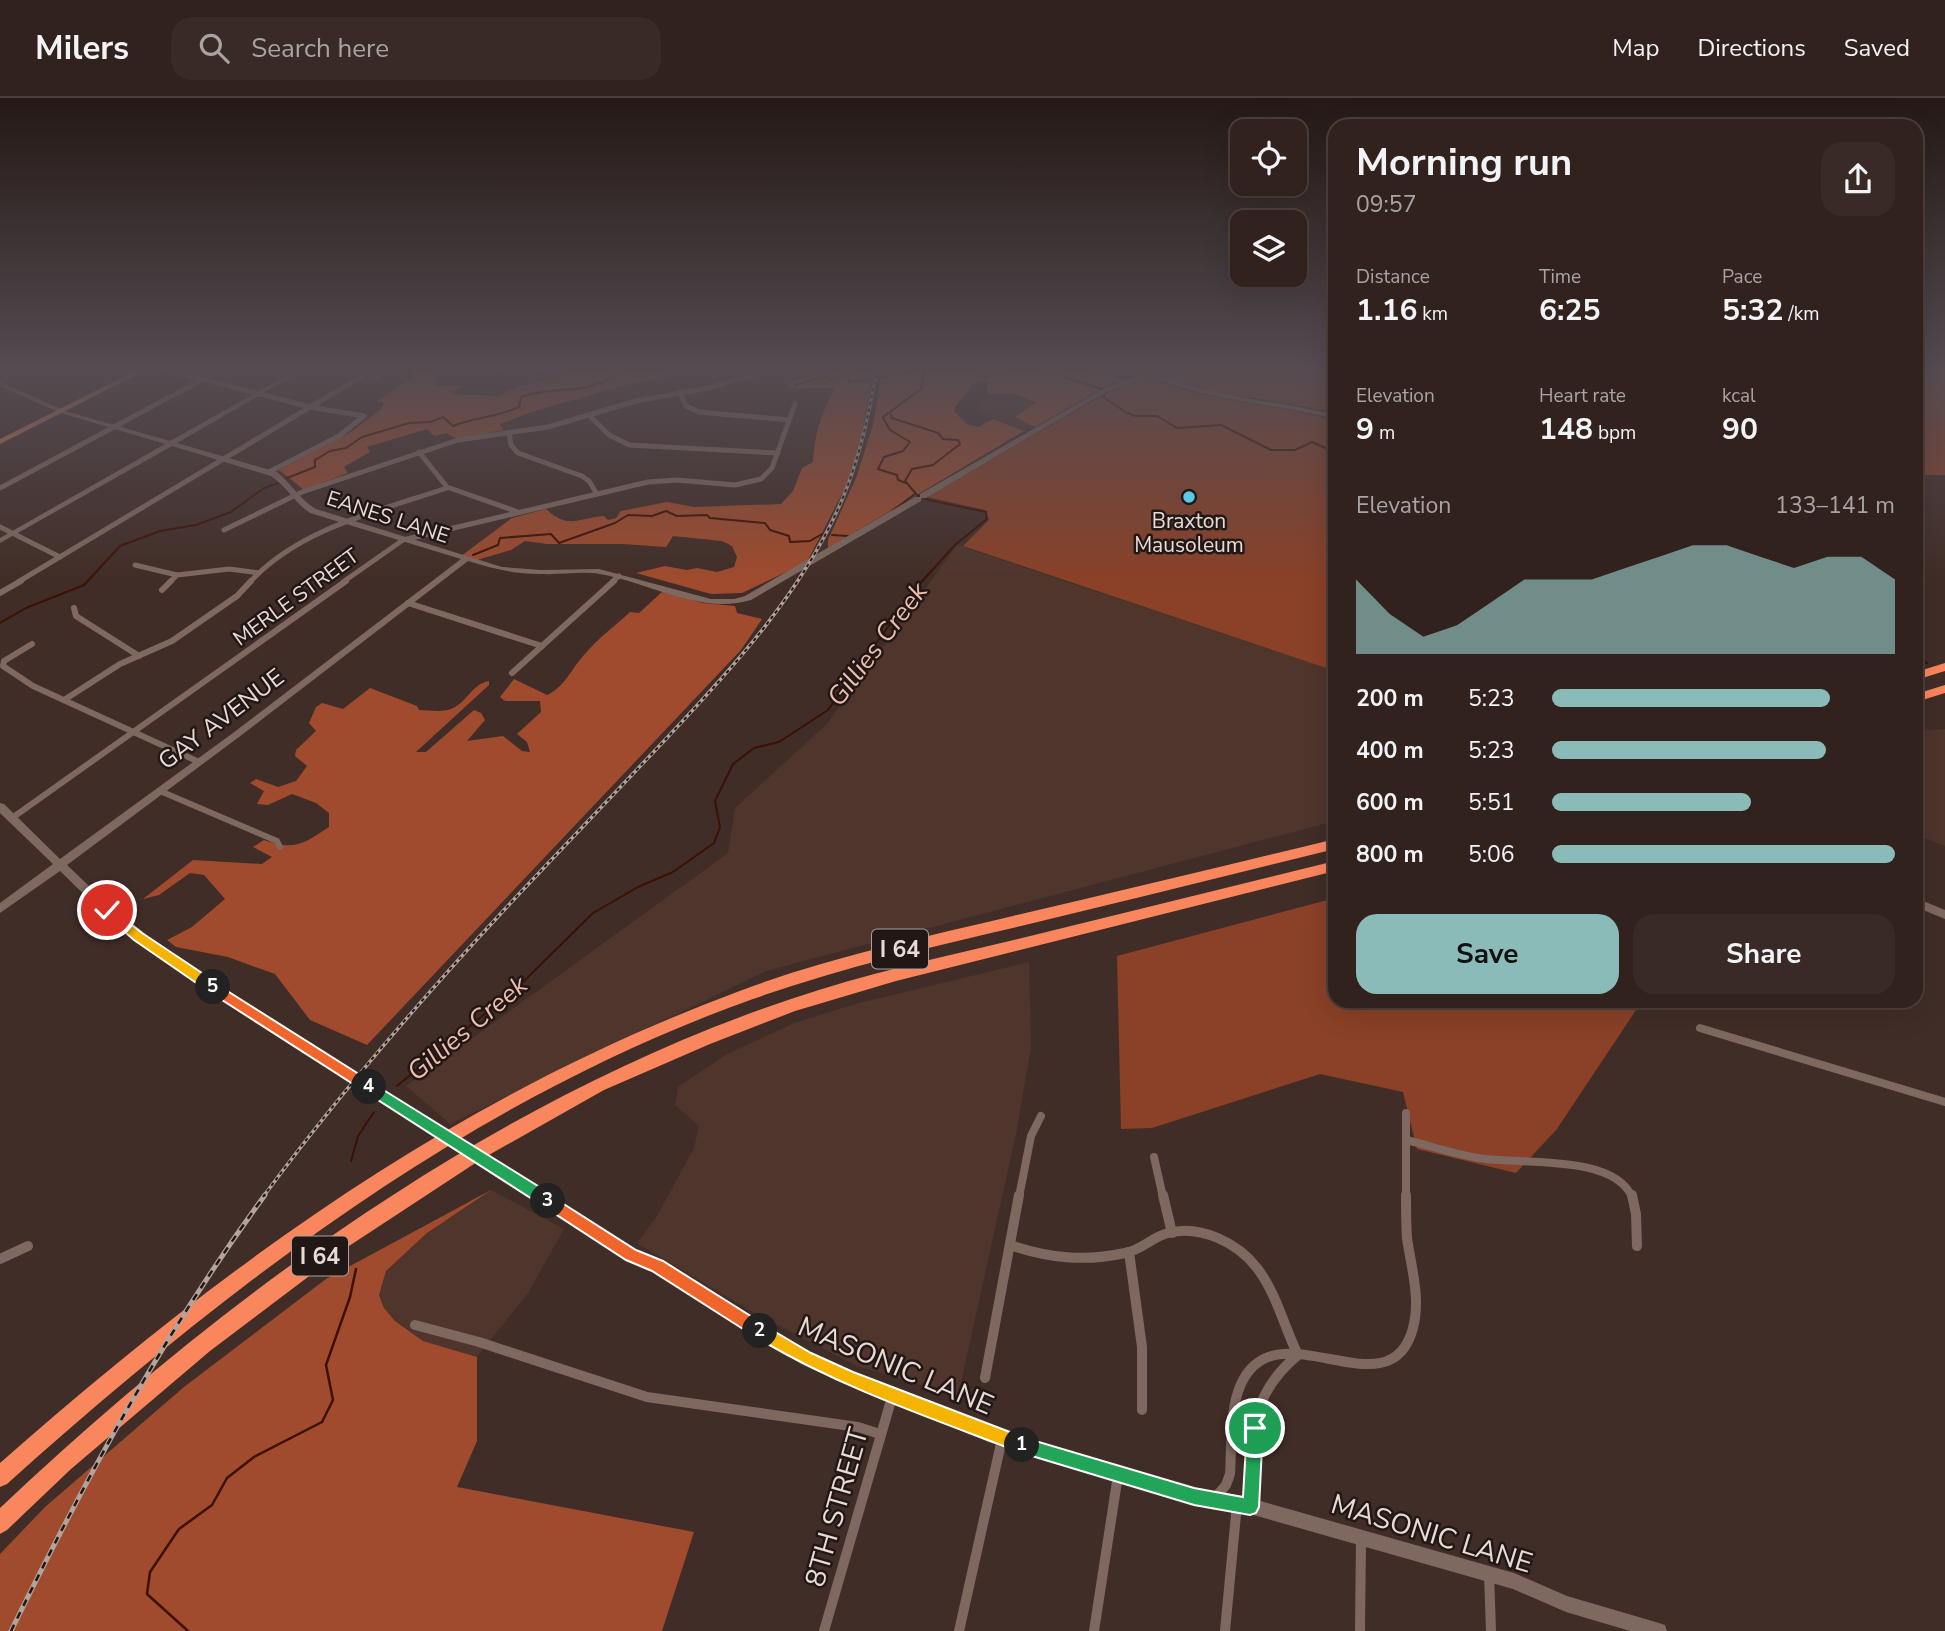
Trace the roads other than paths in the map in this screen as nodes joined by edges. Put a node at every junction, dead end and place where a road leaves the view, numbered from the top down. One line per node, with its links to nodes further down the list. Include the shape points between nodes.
1 (90, 440): 16 (street)
2 (155, 440): 11 (street, EANES LANE)
3 (178, 440): 11 (street)
4 (256, 440): 14 (street)
5 (332, 440): 15 (street)
6 (462, 440): 12 (street)
7 (510, 440): 18 (street, via 518,453 582,476)
8 (618, 440): 13 (street, via 629,445)
9 (782, 440): 13 (street, MERLE STREET)
10 (1020, 440): 32 (street, EANES LANE, via 748,598 711,602)
11 (170, 444): 14 (street, EANES LANE); 24 (street)
12 (419, 452): 17 (street); 19 (street)
13 (778, 453): 18 (street, MERLE STREET, via 770,473 751,483 665,480)
14 (223, 459): 15 (street, EANES LANE); 27 (street)
15 (269, 472): 19 (street, EANES LANE)
16 (0, 488)
17 (447, 488): 20 (street); 21 (street)
18 (597, 494): 20 (street, MERLE STREET)
19 (295, 495): 21 (street, EANES LANE, via 305,507); 23 (street)
20 (518, 512): 25 (street, MERLE STREET)
21 (342, 521): 25 (street, EANES LANE); 30 (street, via 286,551)
22 (0, 527): 24 (street)
23 (224, 530)
24 (13, 534): 26 (street); 27 (street)
25 (403, 540): 28 (street, EANES LANE); 46 (street, MERLE STREET)
26 (0, 541)
27 (60, 557): 34 (street)
28 (465, 560): 32 (street, EANES LANE, via 517,571 596,571); 35 (street, GAY AVENUE)
29 (135, 565): 31 (street)
30 (259, 573): 31 (street, via 229,569); 39 (street, via 228,603 172,641)
31 (177, 575): 33 (street)
32 (620, 576): 38 (street)
33 (162, 590)
34 (0, 593)
35 (408, 603): 38 (street); 47 (street, GAY AVENUE)
36 (74, 608): 39 (street, via 76,616)
37 (32, 644): 45 (street, via 5,660 3,666)
38 (542, 646): 41 (street)
39 (139, 656): 45 (street)
40 (1945, 667): 42 (highway)
41 (512, 673)
42 (1923, 674)
43 (1945, 689): 44 (highway)
44 (1923, 696)
45 (64, 700): 46 (street)
46 (136, 731): 47 (street); 50 (street, MERLE STREET)
47 (199, 762): 48 (street, GAY AVENUE)
48 (160, 791): 52 (street, via 277,841); 53 (street, GAY AVENUE)
49 (0, 807): 50 (street, MASONIC LANE)
50 (12, 818): 53 (street, MASONIC LANE)
51 (1328, 846): 78 (highway, I 64, via 793,980 659,1029 597,1058 486,1115 325,1215 78,1407)
52 (280, 847)
53 (61, 865): 56 (street, GAY AVENUE); 73 (street, MASONIC LANE, via 138,937 631,1255 658,1266 806,1359)
54 (1328, 868): 81 (highway, I 64, via 909,971 793,1005 598,1085 513,1131 343,1240 203,1344)
55 (1923, 905): 57 (street)
56 (0, 909)
57 (1945, 915)
58 (1700, 1028): 59 (street)
59 (1945, 1102)
60 (1406, 1113): 62 (street)
61 (1041, 1116): 65 (street, via 1031,1136)
62 (1406, 1140): 67 (street, via 1482,1158 1577,1167 1614,1176 1631,1194); 71 (street, via 1406,1227 1415,1298 1409,1341 1395,1356 1372,1364)
63 (1154, 1157): 64 (street)
64 (1172, 1233): 68 (street); 71 (street, via 1209,1235 1231,1244 1250,1260 1272,1293)
65 (1010, 1245): 68 (street, via 1066,1261); 72 (street)
66 (28, 1246): 69 (street)
67 (1637, 1246)
68 (1129, 1252): 74 (street, via 1142,1347)
69 (0, 1259)
70 (415, 1325): 75 (street, via 647,1398 858,1427)
71 (1298, 1355): 79 (street, via 1274,1354 1242,1381 1230,1474); 80 (street, via 1271,1380 1262,1396)
72 (985, 1378)
73 (892, 1397): 75 (street, 8TH STREET); 76 (street, MASONIC LANE)
74 (1143, 1410)
75 (880, 1434): 85 (street, 8TH STREET)
76 (1002, 1438): 77 (street, MASONIC LANE); 86 (street)
77 (1118, 1475): 79 (street, MASONIC LANE); 87 (street)
78 (0, 1477)
79 (1214, 1500): 80 (street, MASONIC LANE)
80 (1244, 1505): 82 (street, MASONIC LANE); 88 (street)
81 (0, 1523)
82 (1362, 1539): 83 (street, MASONIC LANE); 89 (street)
83 (1489, 1574): 84 (street, MASONIC LANE); 90 (street)
84 (1627, 1626): 91 (street, MASONIC LANE)
85 (824, 1631)
86 (959, 1631)
87 (1094, 1631)
88 (1226, 1631)
89 (1360, 1631)
90 (1491, 1631)
91 (1659, 1631)

